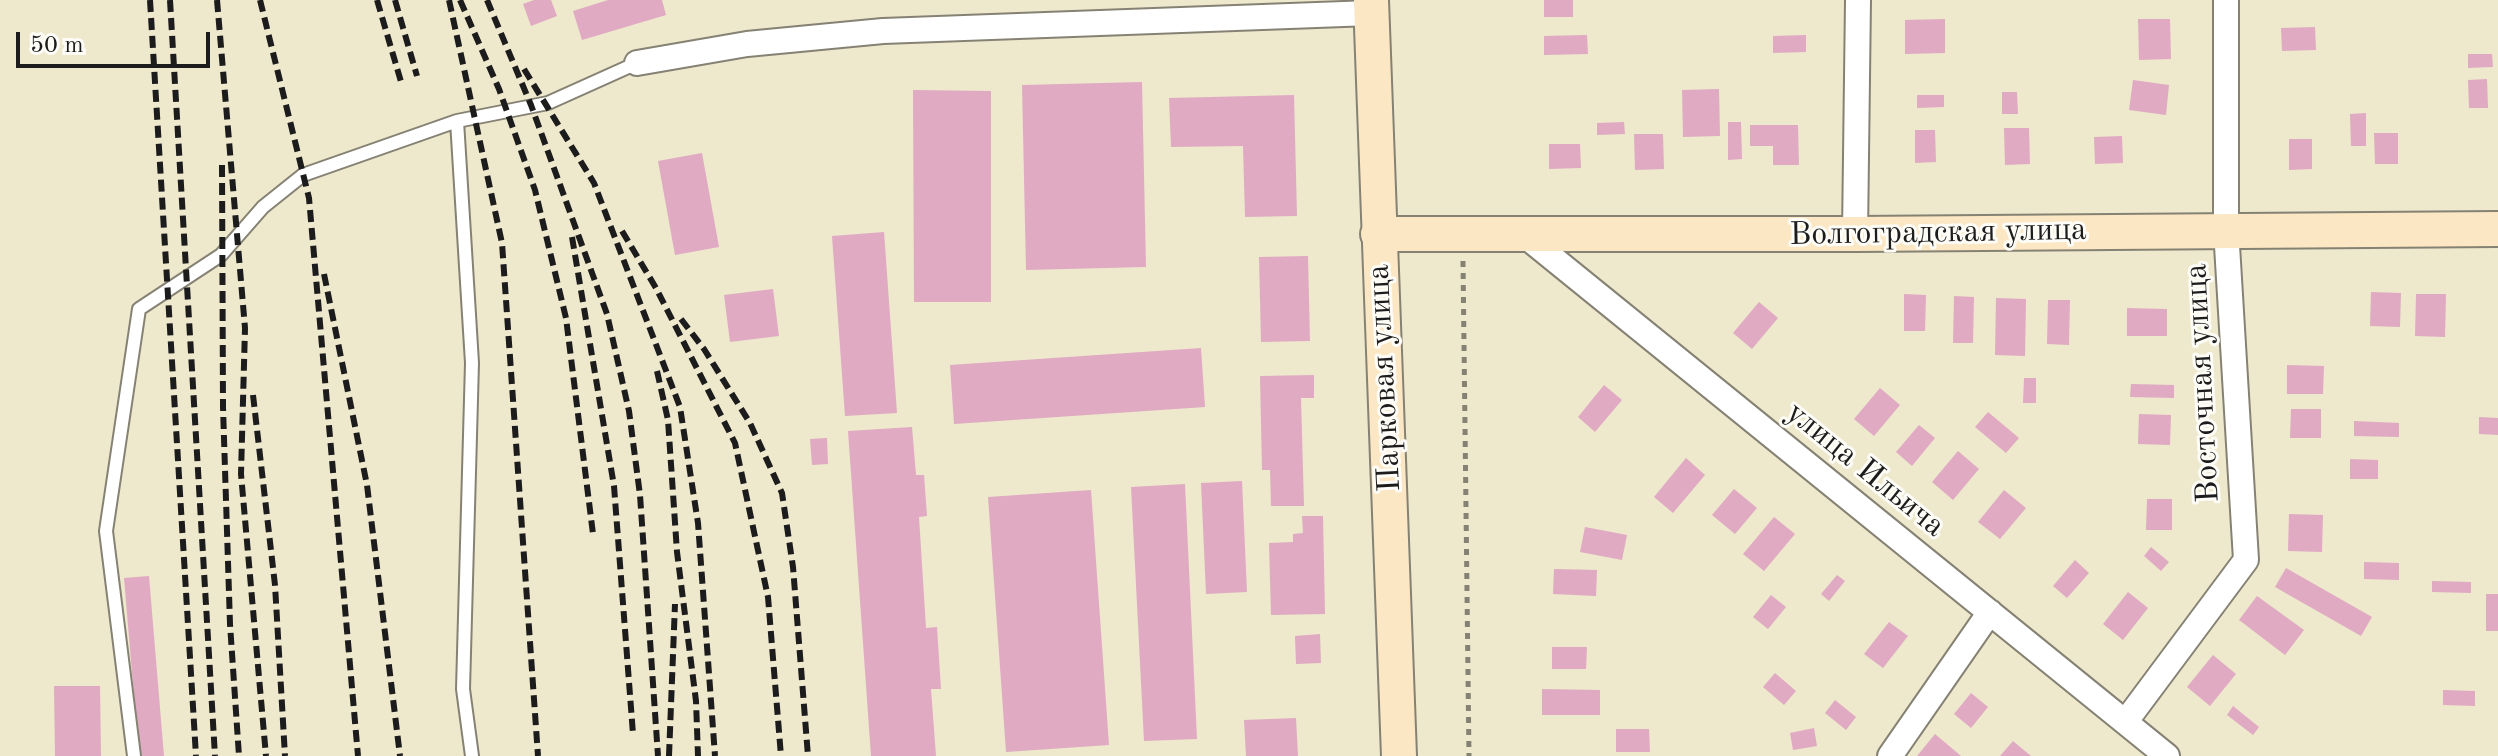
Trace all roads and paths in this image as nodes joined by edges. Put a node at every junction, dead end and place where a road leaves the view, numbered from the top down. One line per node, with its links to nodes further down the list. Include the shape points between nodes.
1 (1858, 0): 11 (street)
2 (2226, 0): 6 (street, Восточная улица)
3 (1371, 7): 4 (street, via 883,31 747,44); 9 (main road, Парковая улица)
4 (637, 63): 5 (lane, via 548,103)
5 (457, 121): 14 (lane, via 303,175 263,207 221,255 139,309 106,531); 15 (lane, via 472,363 463,689)
6 (2226, 229): 7 (main road, Волгоградская улица); 11 (main road, Волгоградская улица); 13 (street, Восточная улица, via 2246,560)
7 (2498, 229)
8 (1462, 232): 9 (main road, Волгоградская улица); 10 (main road, Волгоградская улица); 17 (path)
9 (1378, 234): 16 (main road, Парковая улица)
10 (1523, 234): 11 (main road, Волгоградская улица); 12 (street, улица Ильича)
11 (1855, 234)
12 (1990, 612): 13 (street, улица Ильича); 18 (street)
13 (2126, 721): 19 (street, улица Ильича)
14 (134, 756)
15 (472, 756)
16 (1399, 756)
17 (1469, 756)
18 (1890, 756)
19 (2167, 756)

